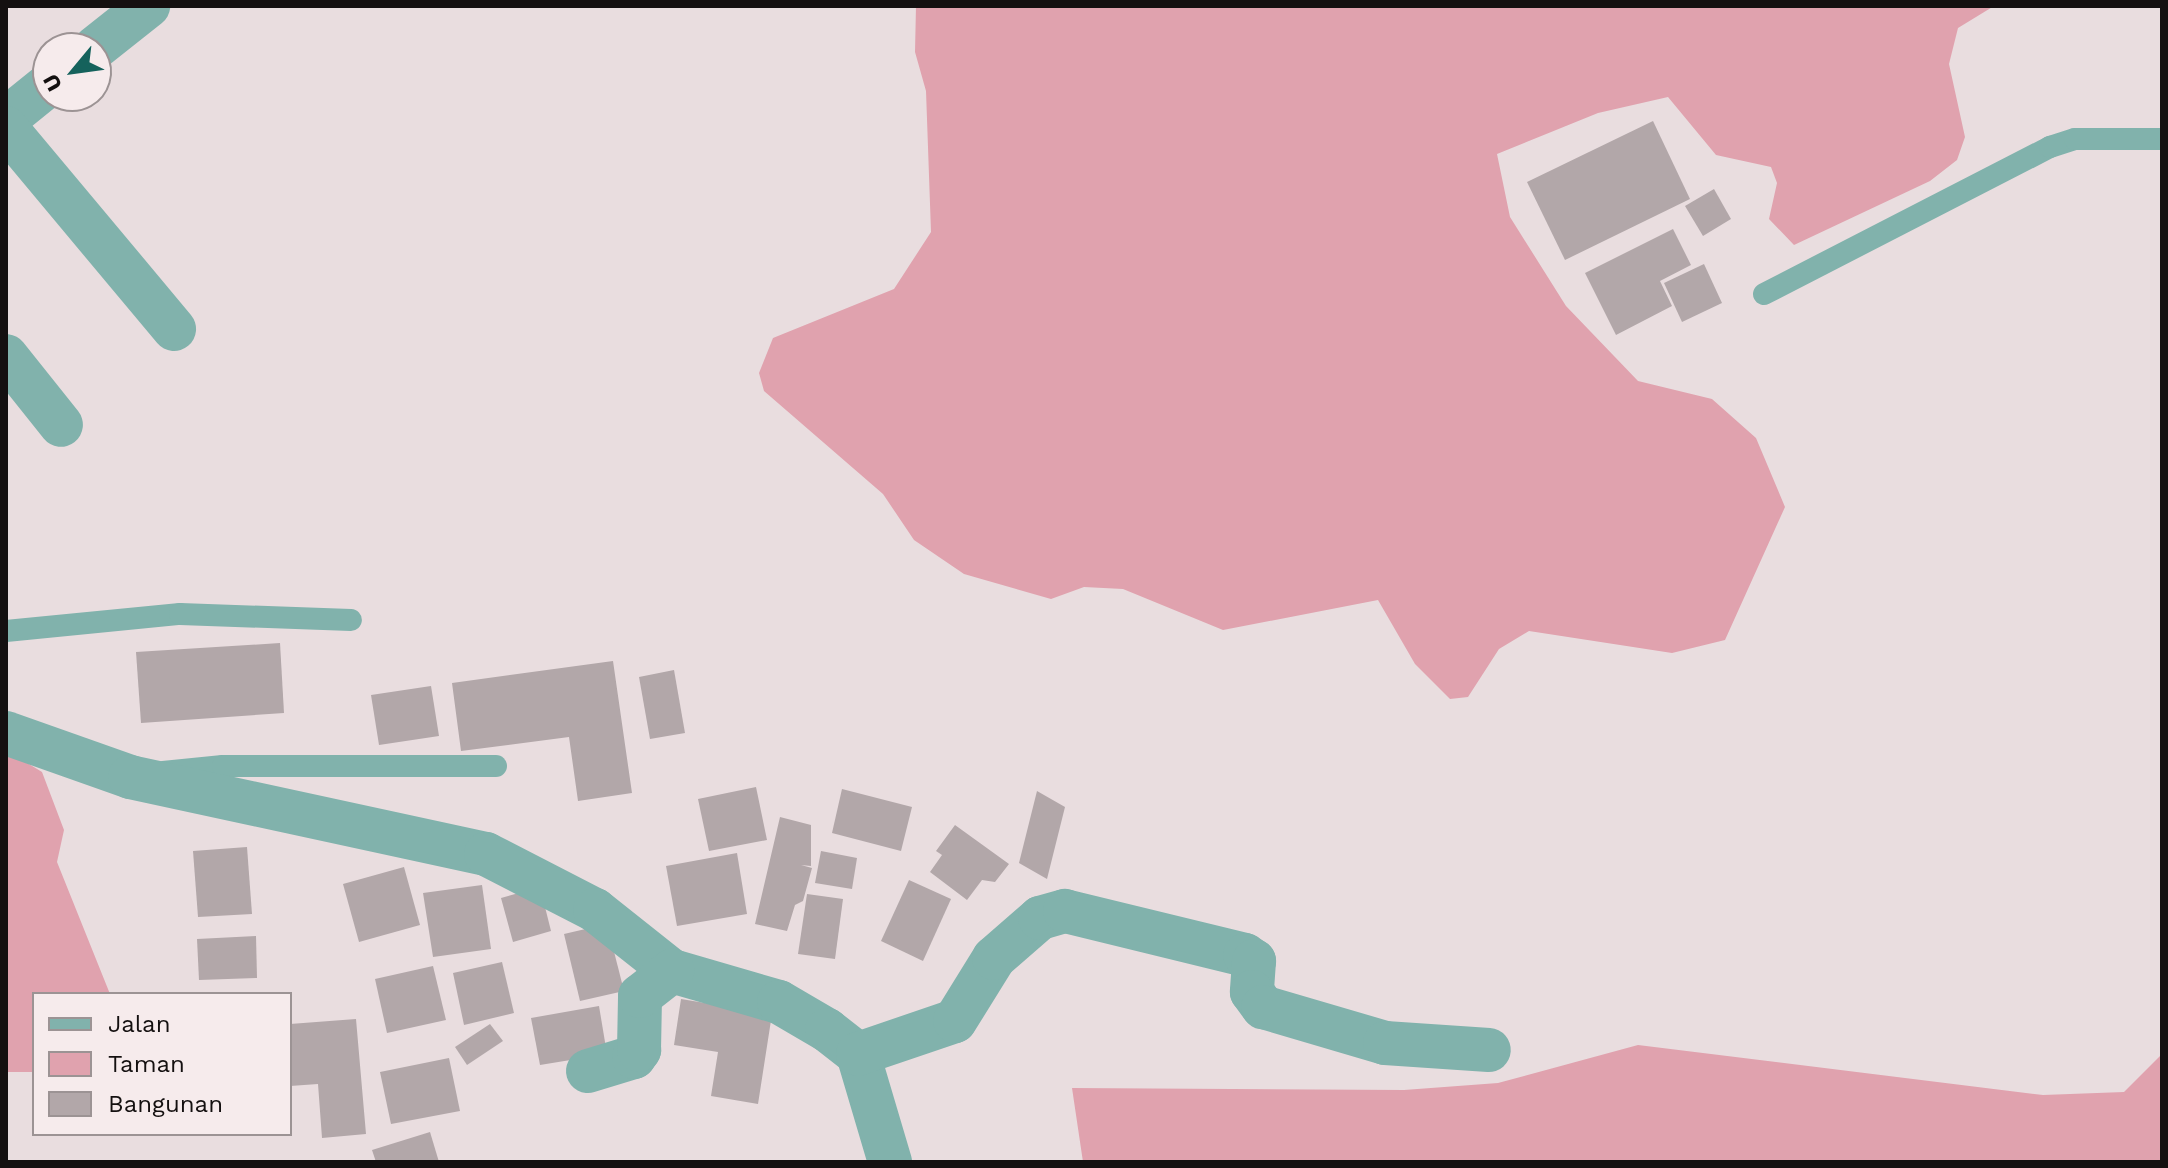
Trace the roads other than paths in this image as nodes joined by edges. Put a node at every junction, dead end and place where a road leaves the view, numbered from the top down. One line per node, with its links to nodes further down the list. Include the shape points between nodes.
1 (148, 6): 2 (street)
2 (112, 35)
3 (17, 106): 6 (street)
4 (2162, 139): 5 (lane, via 2075,139 2050,147)
5 (1764, 294)
6 (174, 329)
7 (6, 356): 8 (street)
8 (61, 425)
9 (351, 620): 10 (lane, via 180,614)
10 (6, 631)
11 (6, 734): 13 (street)
12 (496, 766): 13 (lane, via 223,766)
13 (130, 777): 14 (street, via 486,854 595,910)
14 (672, 971): 16 (street, via 779,1002); 17 (street, via 640,996 639,1050 634,1057)
15 (1489, 1050): 16 (street, via 1385,1043 1263,1007 1252,992 1254,961 1245,955 1065,911 1040,918 994,958 955,1021)
16 (858, 1054): 18 (street)
17 (588, 1071)
18 (890, 1162)

